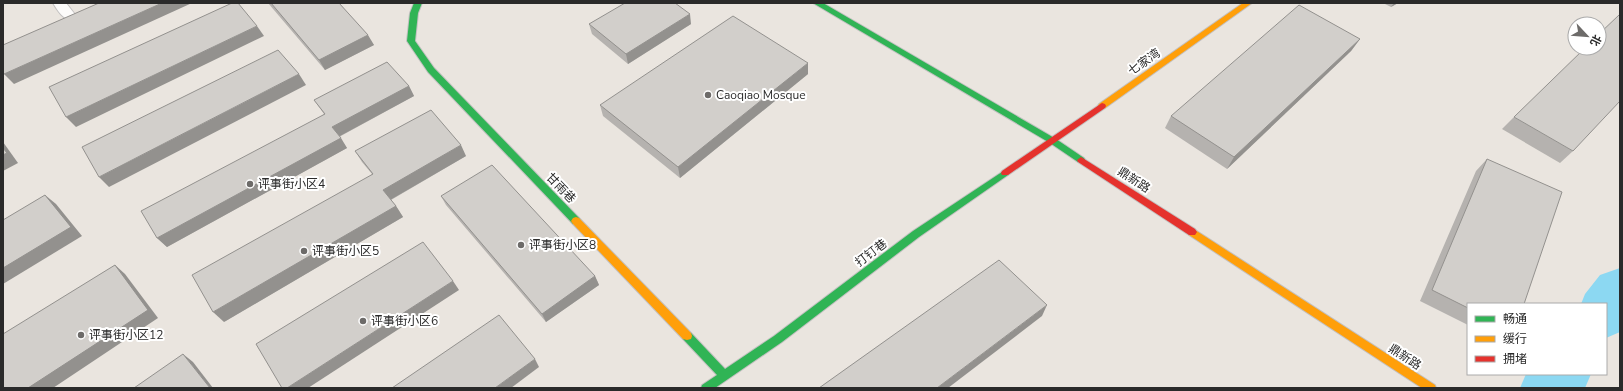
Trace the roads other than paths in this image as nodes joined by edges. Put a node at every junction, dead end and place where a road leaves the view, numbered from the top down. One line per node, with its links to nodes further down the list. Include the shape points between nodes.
1 (59, 3): 5 (lane)
2 (418, 3): 7 (street, 甘雨巷, via 414,13 411,41 431,70)
3 (817, 3): 6 (street, 鼎新路)
4 (1248, 3): 6 (street, 七家湾)
5 (71, 16)
6 (1053, 141): 7 (street, 打钉巷, via 916,234 778,338); 9 (street, 鼎新路)
7 (724, 375): 8 (street, 打钉巷)
8 (706, 388)
9 (1431, 388)

